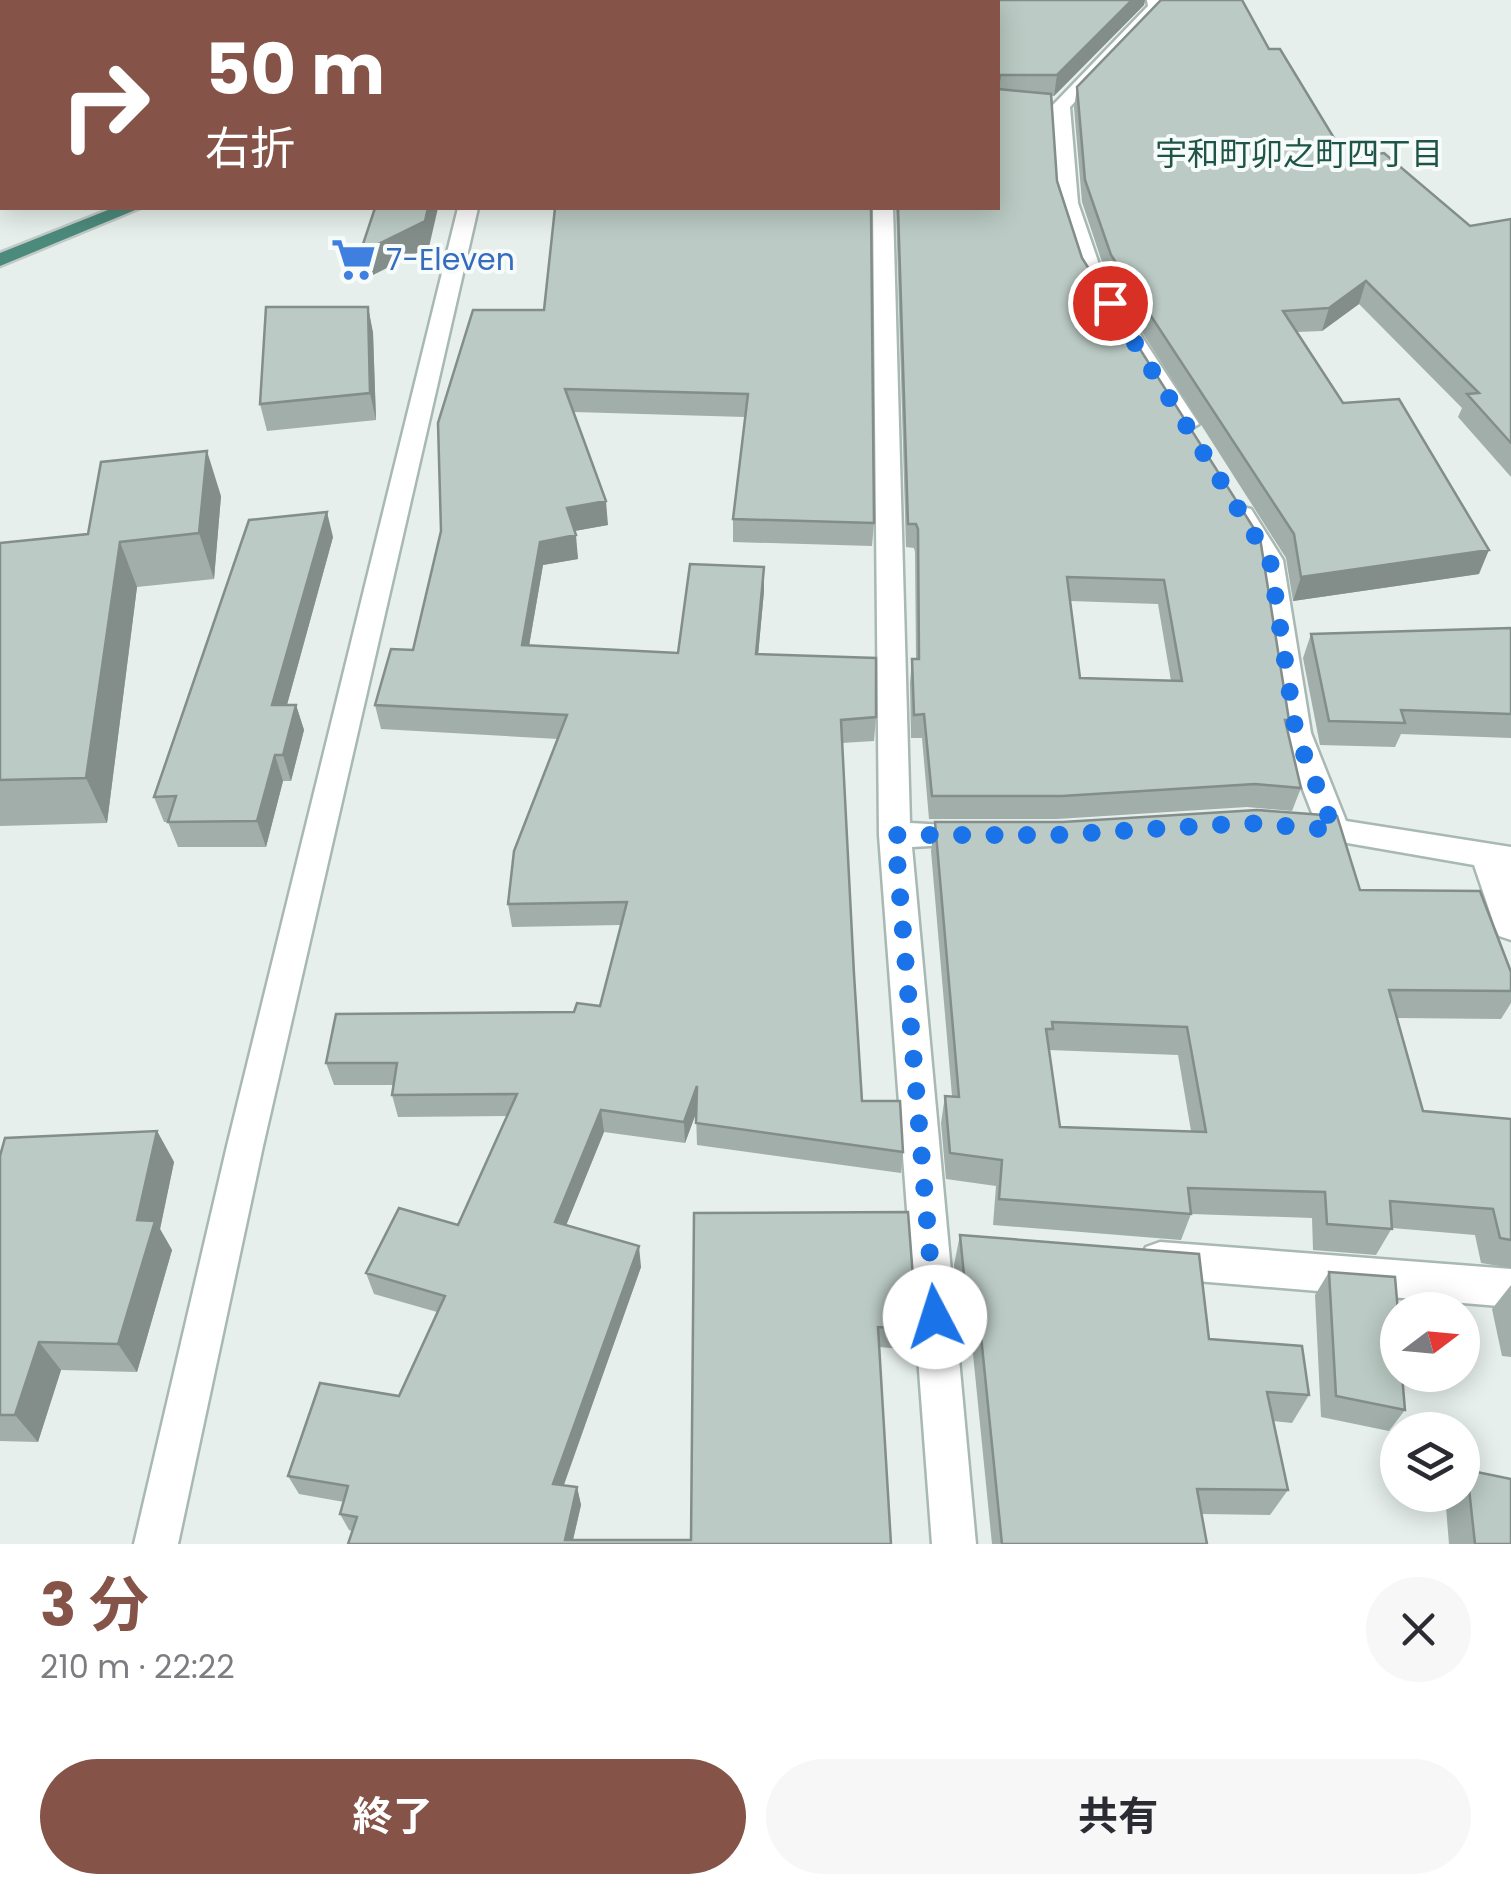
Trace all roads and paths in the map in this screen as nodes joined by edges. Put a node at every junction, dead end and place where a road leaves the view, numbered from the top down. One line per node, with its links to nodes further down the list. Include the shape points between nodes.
1 (1154, 0): 6 (street, via 1156,7 1053,106 1068,203 1093,278)
2 (125, 210): 5 (highway)
3 (468, 210): 18 (street)
4 (883, 210): 10 (street)
5 (0, 260)
6 (1202, 448)
7 (1231, 496): 9 (street, via 1270,560 1296,734)
8 (1282, 826): 9 (street)
9 (1334, 830): 12 (street)
10 (895, 835): 11 (street); 14 (street)
11 (1003, 835)
12 (1499, 858): 13 (street)
13 (1511, 927)
14 (929, 1241): 15 (street); 19 (street)
15 (968, 1244)
16 (1123, 1257): 17 (street)
17 (1511, 1288)
18 (156, 1544)
19 (954, 1544)

